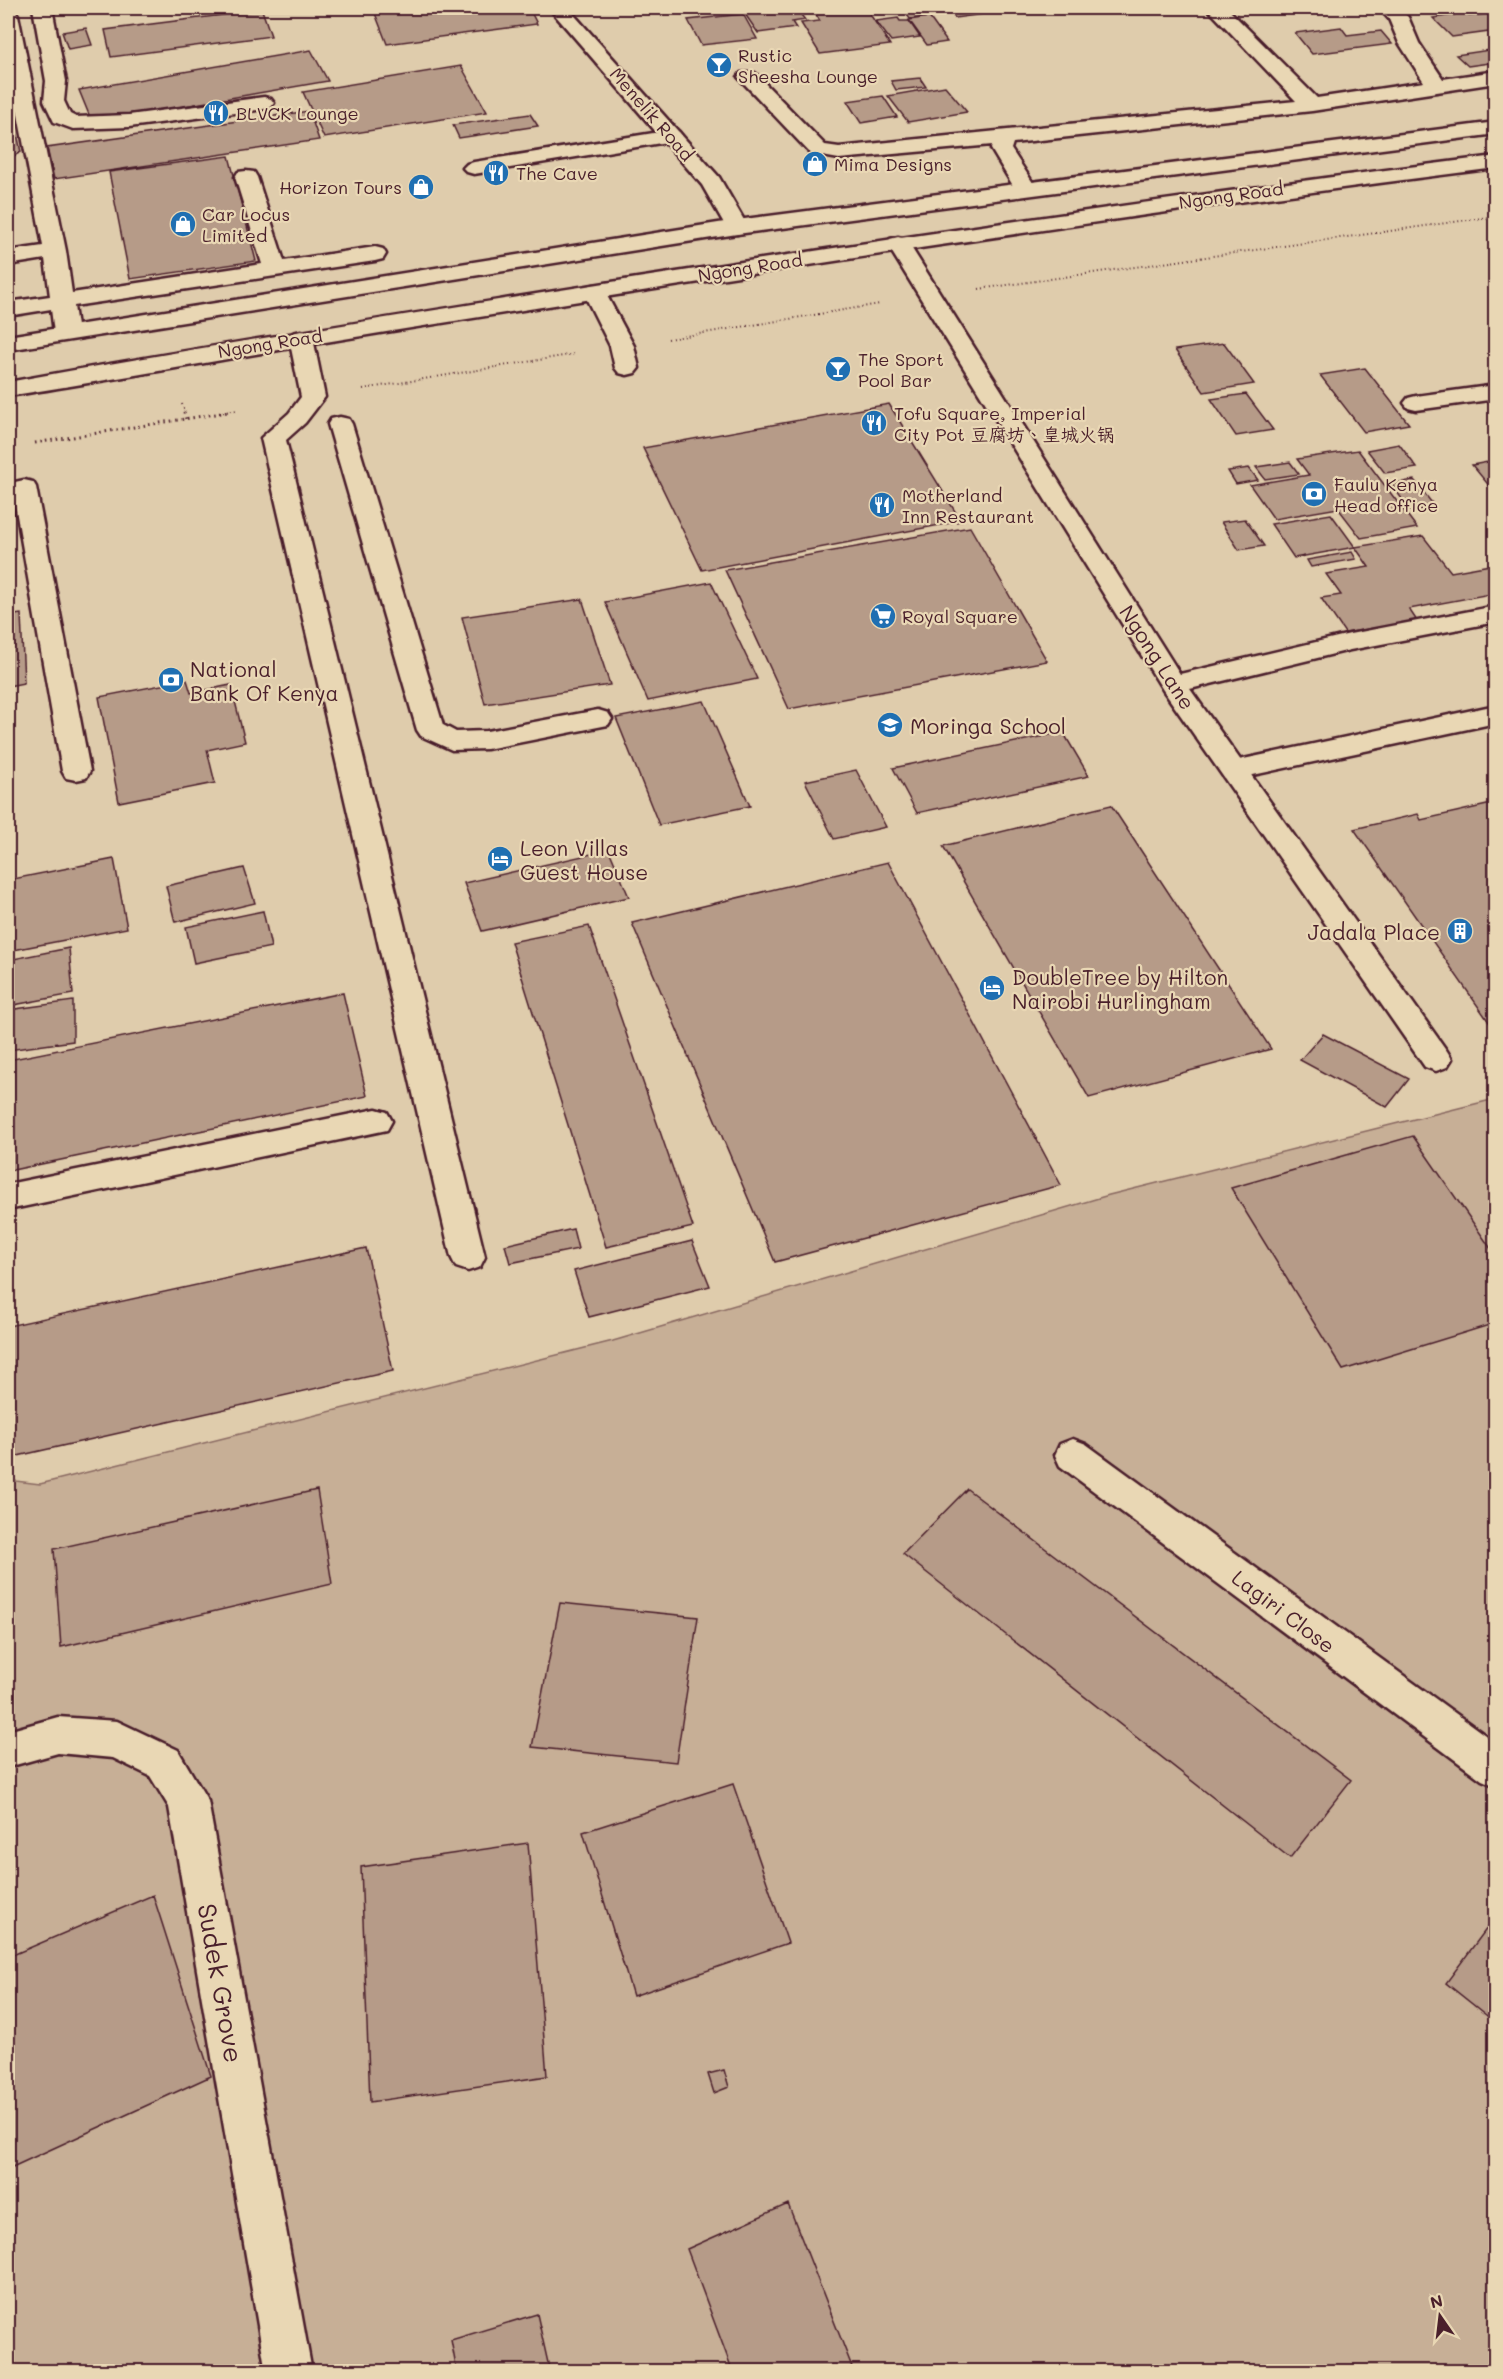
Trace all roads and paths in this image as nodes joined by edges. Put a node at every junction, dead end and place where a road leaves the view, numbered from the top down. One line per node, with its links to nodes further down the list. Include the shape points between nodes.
1 (42, 8): 9 (street, via 56,81 54,101 61,117 73,123 129,121)
2 (558, 8): 12 (street, Menelik Road)
3 (1217, 8): 10 (street)
4 (1388, 8): 8 (street, via 1398,17 1408,43)
5 (9, 25): 22 (street)
6 (748, 77): 13 (street, via 818,150 839,153)
7 (1496, 77): 8 (street)
8 (1437, 86): 10 (street)
9 (264, 103)
10 (1312, 105): 13 (street)
11 (1496, 128): 17 (street, Ngong Road)
12 (672, 136): 15 (street); 20 (street, Menelik Road, via 711,182)
13 (1004, 138): 17 (street, via 1001,149)
14 (1496, 162): 21 (street, Ngong Road, via 1267,190)
15 (474, 168)
16 (246, 177): 26 (street)
17 (1026, 189): 19 (street, Ngong Road)
18 (1496, 216): 28 (path)
19 (798, 219): 20 (street, Ngong Road); 24 (street)
20 (737, 227): 31 (street, Ngong Road)
21 (898, 244): 24 (street, Ngong Road); 28 (street, Ngong Lane)
22 (55, 251): 25 (street); 29 (street)
23 (375, 254): 26 (street)
24 (819, 256): 27 (street, Ngong Road)
25 (8, 258)
26 (275, 269): 29 (street)
27 (594, 292): 32 (street, Ngong Road); 34 (street)
28 (930, 296): 34 (path); 43 (street, Ngong Lane)
29 (62, 301): 30 (street); 31 (street)
30 (8, 309)
31 (66, 333): 33 (street, Ngong Road)
32 (301, 338): 35 (street, Ngong Road); 37 (street)
33 (8, 343)
34 (624, 357): 37 (path)
35 (8, 388)
36 (1496, 392): 38 (street)
37 (313, 397): 40 (path); 51 (street, via 297,418 273,438)
38 (1416, 403)
39 (340, 424): 45 (street, via 431,730 452,741 487,740)
40 (30, 443)
41 (24, 487): 47 (street)
42 (1496, 614): 43 (street, via 1350,642)
43 (1173, 684): 46 (street, Ngong Lane)
44 (1496, 714): 46 (street)
45 (598, 719)
46 (1234, 770): 48 (street, Ngong Lane)
47 (76, 771)
48 (1436, 1059)
49 (376, 1121): 50 (street)
50 (8, 1197)
51 (468, 1257)
52 (1073, 1455): 54 (street, Lagiri Close)
53 (8, 1749): 55 (street, Sudek Grove, via 58,1735 117,1740 164,1763 188,1801)
54 (1496, 1767)
55 (289, 2372)

